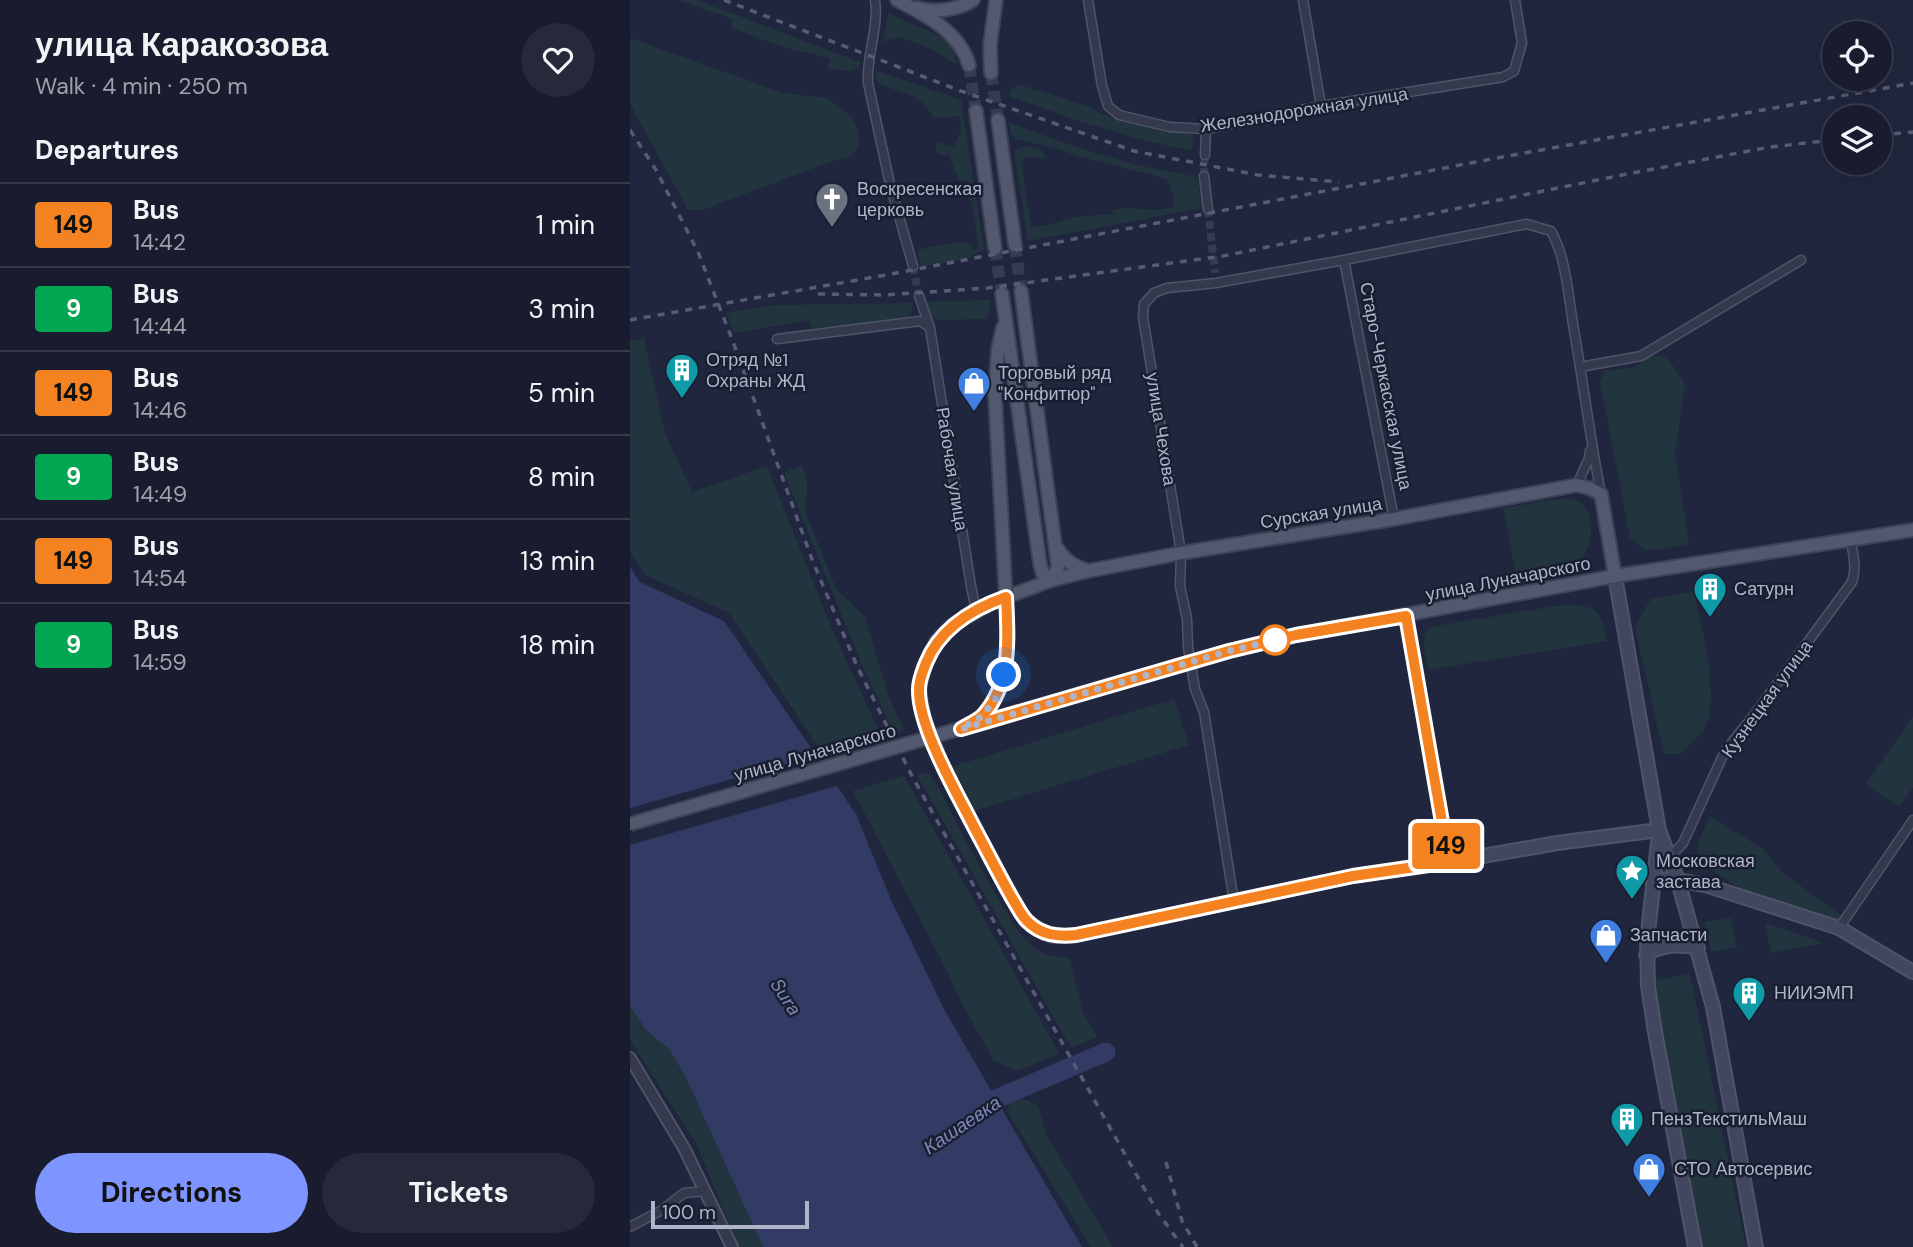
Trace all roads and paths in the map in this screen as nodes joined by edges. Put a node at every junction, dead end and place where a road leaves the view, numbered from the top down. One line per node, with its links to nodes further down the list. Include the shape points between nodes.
1 (875, 0): 21 (street, via 867,71 890,184)
2 (973, 0): 7 (main road, via 946,10 924,10)
3 (996, 0): 9 (main road)
4 (1088, 0): 13 (street, Железнодорожная улица, via 1108,106 1119,115 1170,127)
5 (1303, 0): 10 (street)
6 (1515, 0): 10 (street, Железнодорожная улица, via 1522,43 1514,71 1503,77)
7 (900, 2): 8 (main road, via 956,38)
8 (969, 65)
9 (991, 73)
10 (1321, 106): 13 (street, Железнодорожная улица)
11 (976, 111): 18 (main road)
12 (998, 120): 17 (main road)
13 (1206, 129): 14 (street)
14 (1205, 155)
15 (1204, 176): 16 (street)
16 (1208, 209)
17 (1015, 245)
18 (995, 248)
19 (1344, 260): 28 (street, via 1527,224 1550,231 1566,281); 32 (street, Старо-Черкасская улица); 36 (street, улица Чехова, via 1167,288 1144,304)
20 (1801, 261): 28 (street, via 1641,356)
21 (913, 266)
22 (1021, 291): 35 (main road)
23 (1002, 294): 25 (main road)
24 (919, 296): 26 (street, Рабочая улица)
25 (1005, 316): 37 (main road); 44 (main road, bridge, via 995,396 1008,637 1004,675 997,697 982,716)
26 (930, 328): 27 (street, via 920,321); 42 (street, Рабочая улица)
27 (778, 339)
28 (1580, 367): 29 (street)
29 (1591, 444): 30 (street); 31 (street)
30 (1577, 485): 31 (main road); 32 (main road, Сурская улица)
31 (1601, 494): 39 (main road)
32 (1394, 519): 36 (main road, Сурская улица)
33 (1913, 530): 34 (main road, улица Луначарского)
34 (1851, 540): 39 (main road, улица Луначарского); 48 (street, Кузнецкая улица, via 1852,582 1725,751 1683,843)
35 (1055, 545): 38 (main road, via 1071,564); 40 (main road, via 1058,567)
36 (1181, 553): 38 (main road, Сурская улица); 52 (street, улица Чехова, via 1188,647 1204,712)
37 (1040, 564): 40 (main road, via 1043,574); 41 (main road)
38 (1088, 571): 40 (main road, Сурская улица)
39 (1615, 576): 43 (main road, улица Луначарского); 47 (main road)
40 (1052, 580): 41 (main road, Сурская улица)
41 (1030, 589): 42 (main road, Сурская улица)
42 (976, 610): 52 (main road, Сурская улица, via 937,640 919,689 924,719 946,774 1025,920 1052,936 1076,935)
43 (1406, 616): 44 (main road, улица Луначарского, bridge, via 1229,651); 49 (main road)
44 (961, 729): 46 (main road, улица Луначарского, bridge)
45 (1913, 820): 53 (street)
46 (630, 824)
47 (1659, 830): 48 (main road); 49 (main road); 51 (main road)
48 (1670, 857): 50 (main road)
49 (1449, 862): 52 (main road, via 1353,876)
50 (1678, 881): 51 (main road, via 1664,879); 53 (main road); 54 (main road)
51 (1653, 884): 55 (main road)
52 (1234, 902)
53 (1839, 928): 56 (main road)
54 (1698, 948): 55 (main road, via 1658,948); 62 (main road)
55 (1646, 955): 61 (main road, via 1655,1032)
56 (1913, 972)
57 (630, 1058): 58 (street)
58 (706, 1191): 59 (street, via 684,1193); 60 (street)
59 (630, 1227)
60 (732, 1247)
61 (1695, 1247)
62 (1756, 1247)

